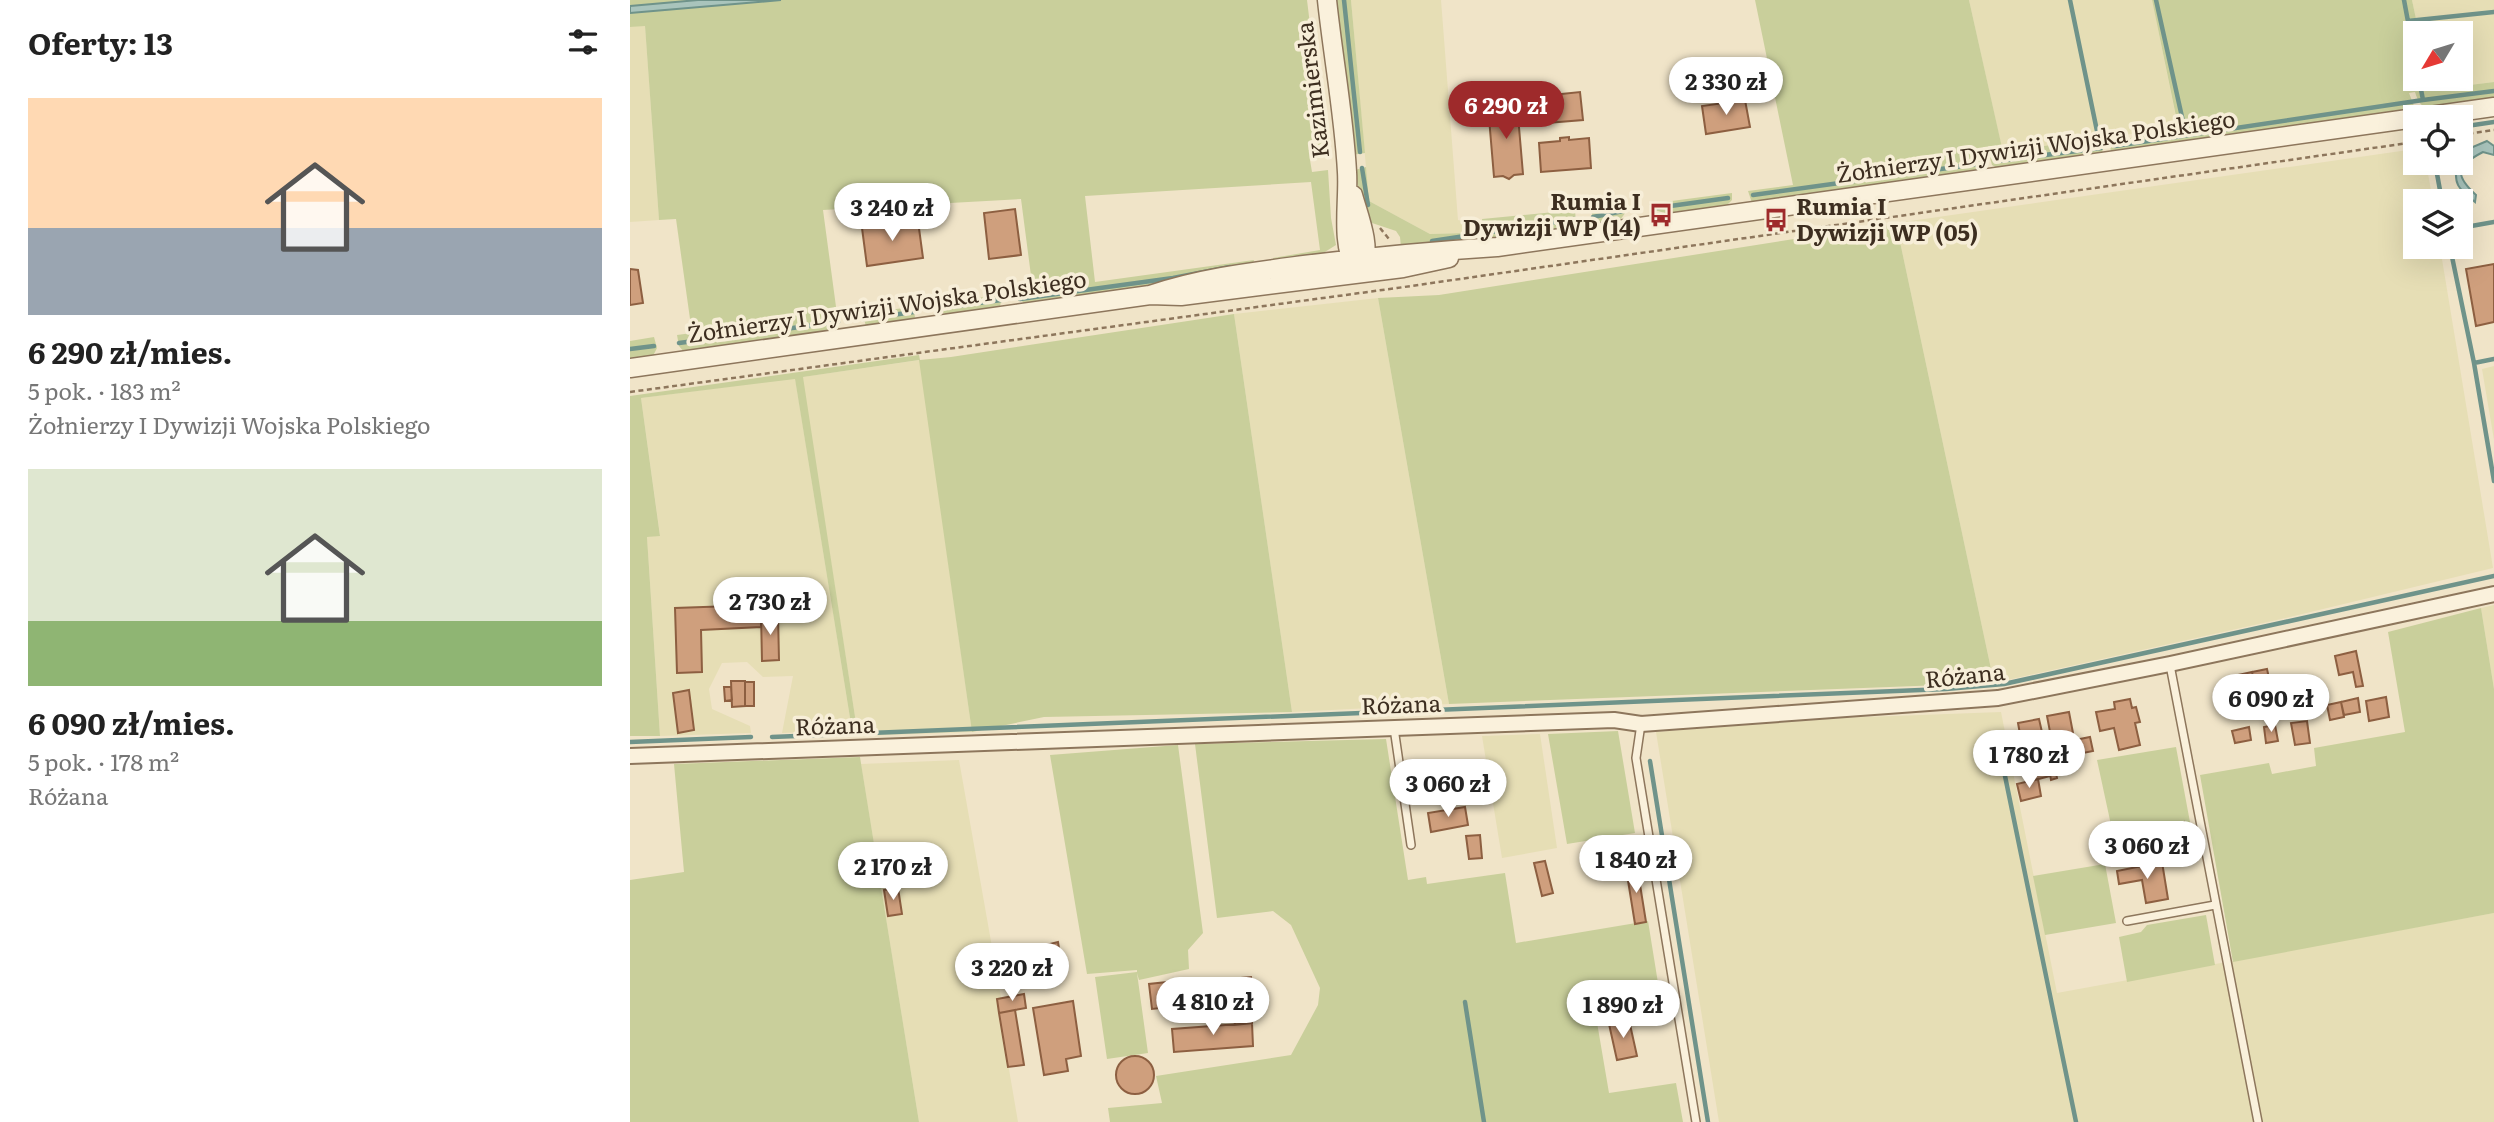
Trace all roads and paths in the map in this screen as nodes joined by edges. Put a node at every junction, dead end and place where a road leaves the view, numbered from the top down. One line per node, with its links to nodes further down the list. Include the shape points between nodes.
1 (1327, 0): 10 (street, Kazimierska, via 1347,173 1347,230)
2 (2494, 107): 3 (street)
3 (2473, 110)
4 (2403, 120): 10 (street, Żołnierzy I Dywizji Wojska Polskiego, via 1497,247 1424,264)
5 (2494, 130): 6 (path)
6 (2473, 133)
7 (2403, 144): 12 (path)
8 (1375, 225): 9 (path)
9 (1392, 247)
10 (1359, 263): 11 (street, Żołnierzy I Dywizji Wojska Polskiego, via 1181,296 1150,295)
11 (630, 368)
12 (630, 392)
13 (2494, 594): 14 (street, Różana)
14 (2170, 664): 15 (street, Różana, via 1998,698); 19 (lane)
15 (1641, 724): 16 (street, Różana, via 1614,720); 21 (lane, via 1636,758)
16 (1394, 728): 17 (street, Różana); 18 (lane)
17 (630, 756)
18 (1411, 845)
19 (2215, 905): 20 (lane); 22 (lane)
20 (2127, 921)
21 (1696, 1122)
22 (2258, 1122)

